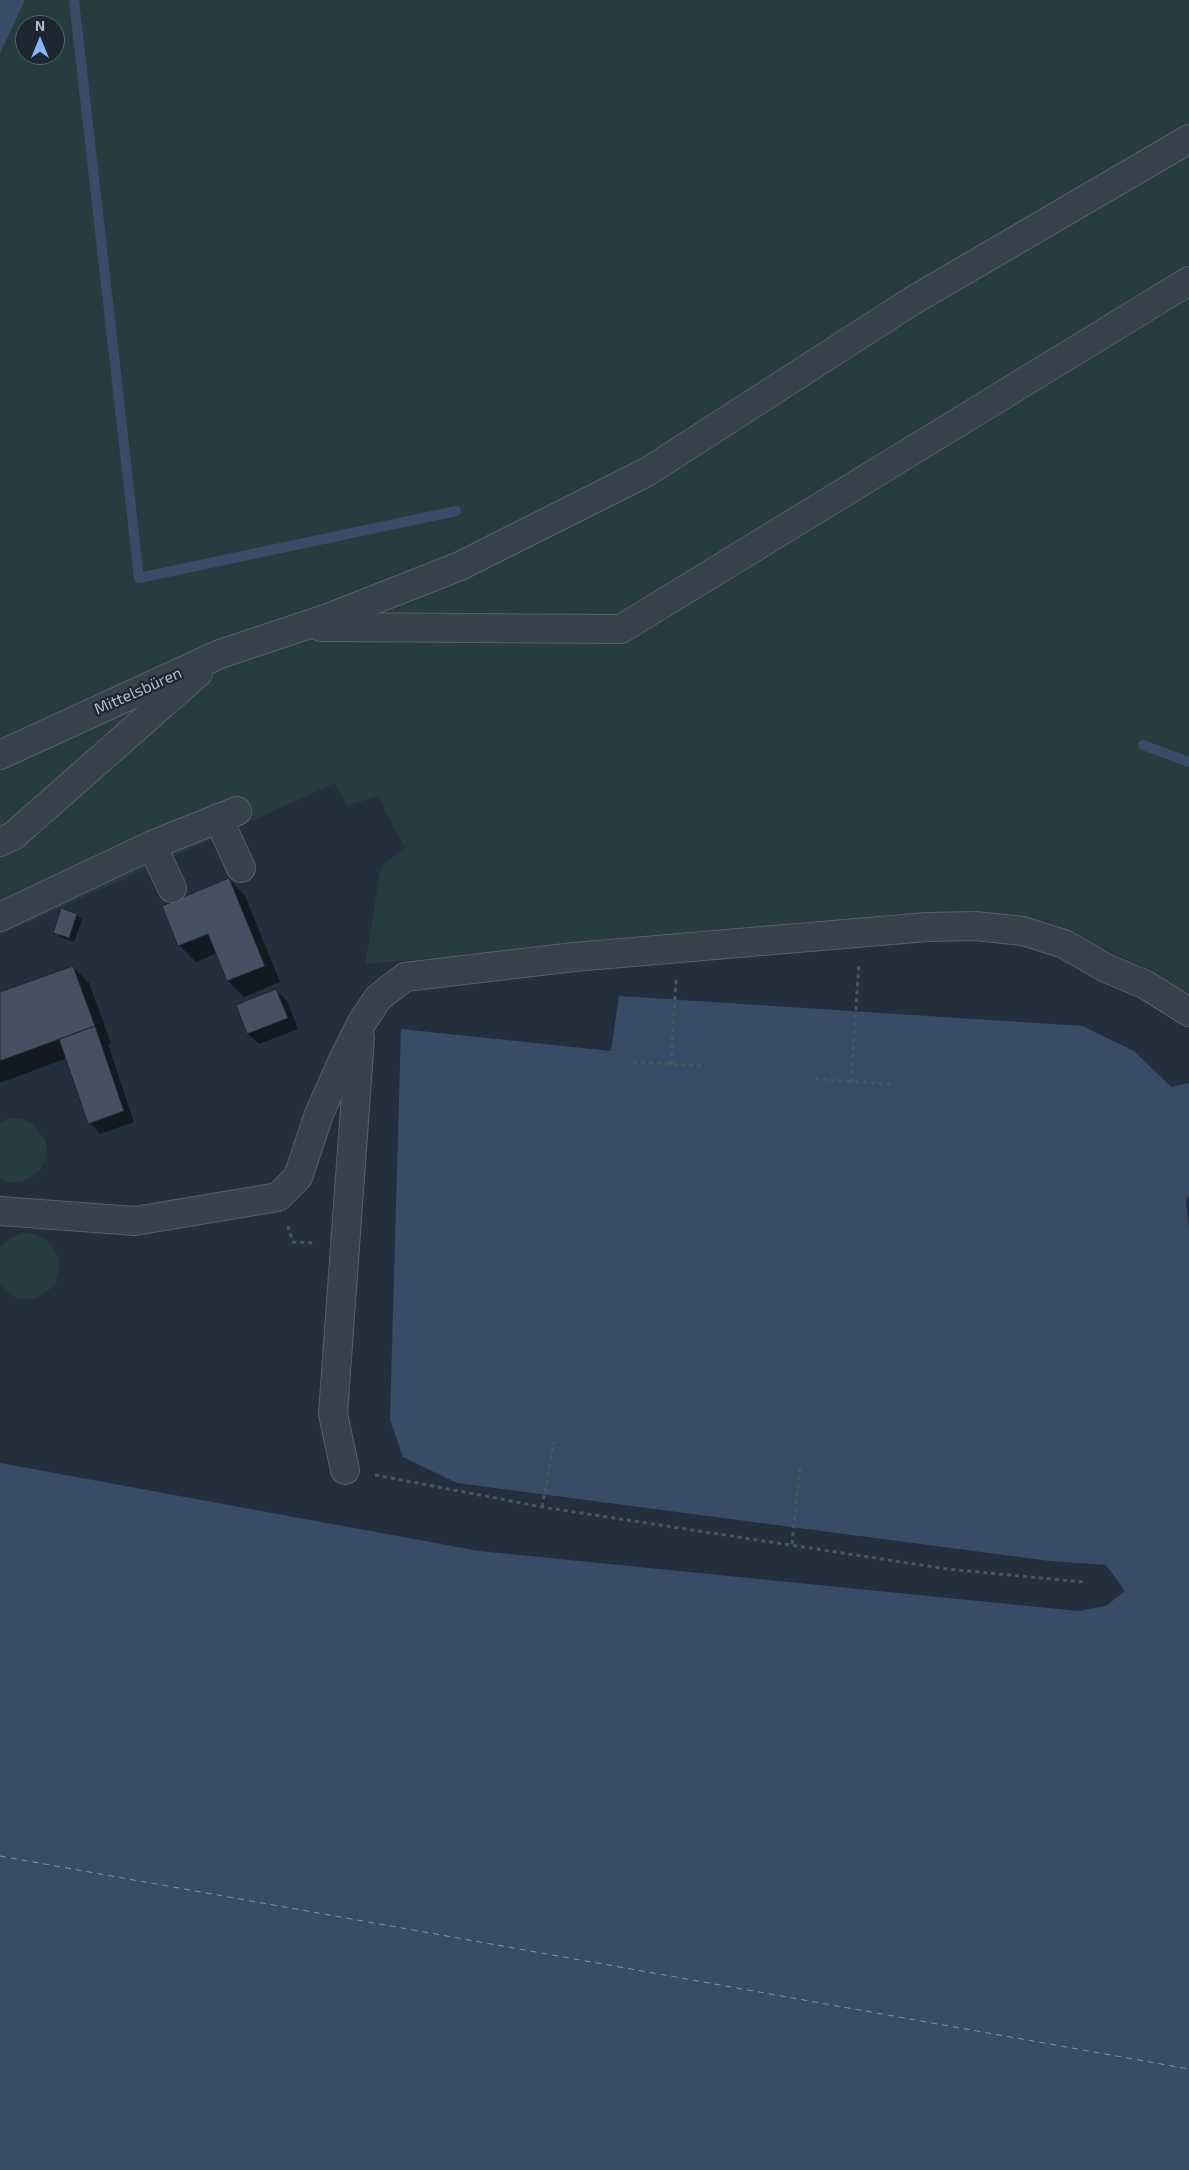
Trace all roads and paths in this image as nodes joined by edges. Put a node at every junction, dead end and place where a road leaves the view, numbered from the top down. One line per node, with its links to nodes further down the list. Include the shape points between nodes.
1 (1189, 139): 3 (street, via 912,301 646,472 460,566)
2 (1189, 281): 3 (street, via 620,629)
3 (290, 631): 4 (street, Mittelsbüren)
4 (220, 654): 5 (street, Mittelsbüren); 6 (street, via 13,836)
5 (0, 755)
6 (0, 842)
7 (152, 845): 8 (street, via 227,814); 9 (street); 10 (street)
8 (241, 868)
9 (172, 888)
10 (0, 917)
11 (861, 932): 13 (street, via 975,926 1023,931 1064,944 1106,968 1146,985); 14 (street, via 574,957 405,977 378,998); 19 (path)
12 (675, 990): 16 (path)
13 (1189, 1012)
14 (361, 1024): 21 (street, via 319,1114 298,1177 278,1197 135,1221); 24 (street, via 332,1414)
15 (633, 1062): 16 (path)
16 (670, 1064): 17 (path)
17 (706, 1066)
18 (814, 1079): 19 (path)
19 (851, 1082): 20 (path)
20 (890, 1084)
21 (0, 1211)
22 (554, 1442): 25 (path)
23 (800, 1466): 26 (path)
24 (345, 1470): 25 (path)
25 (542, 1507): 26 (path)
26 (792, 1544): 27 (path, via 947,1569)
27 (1083, 1582)

